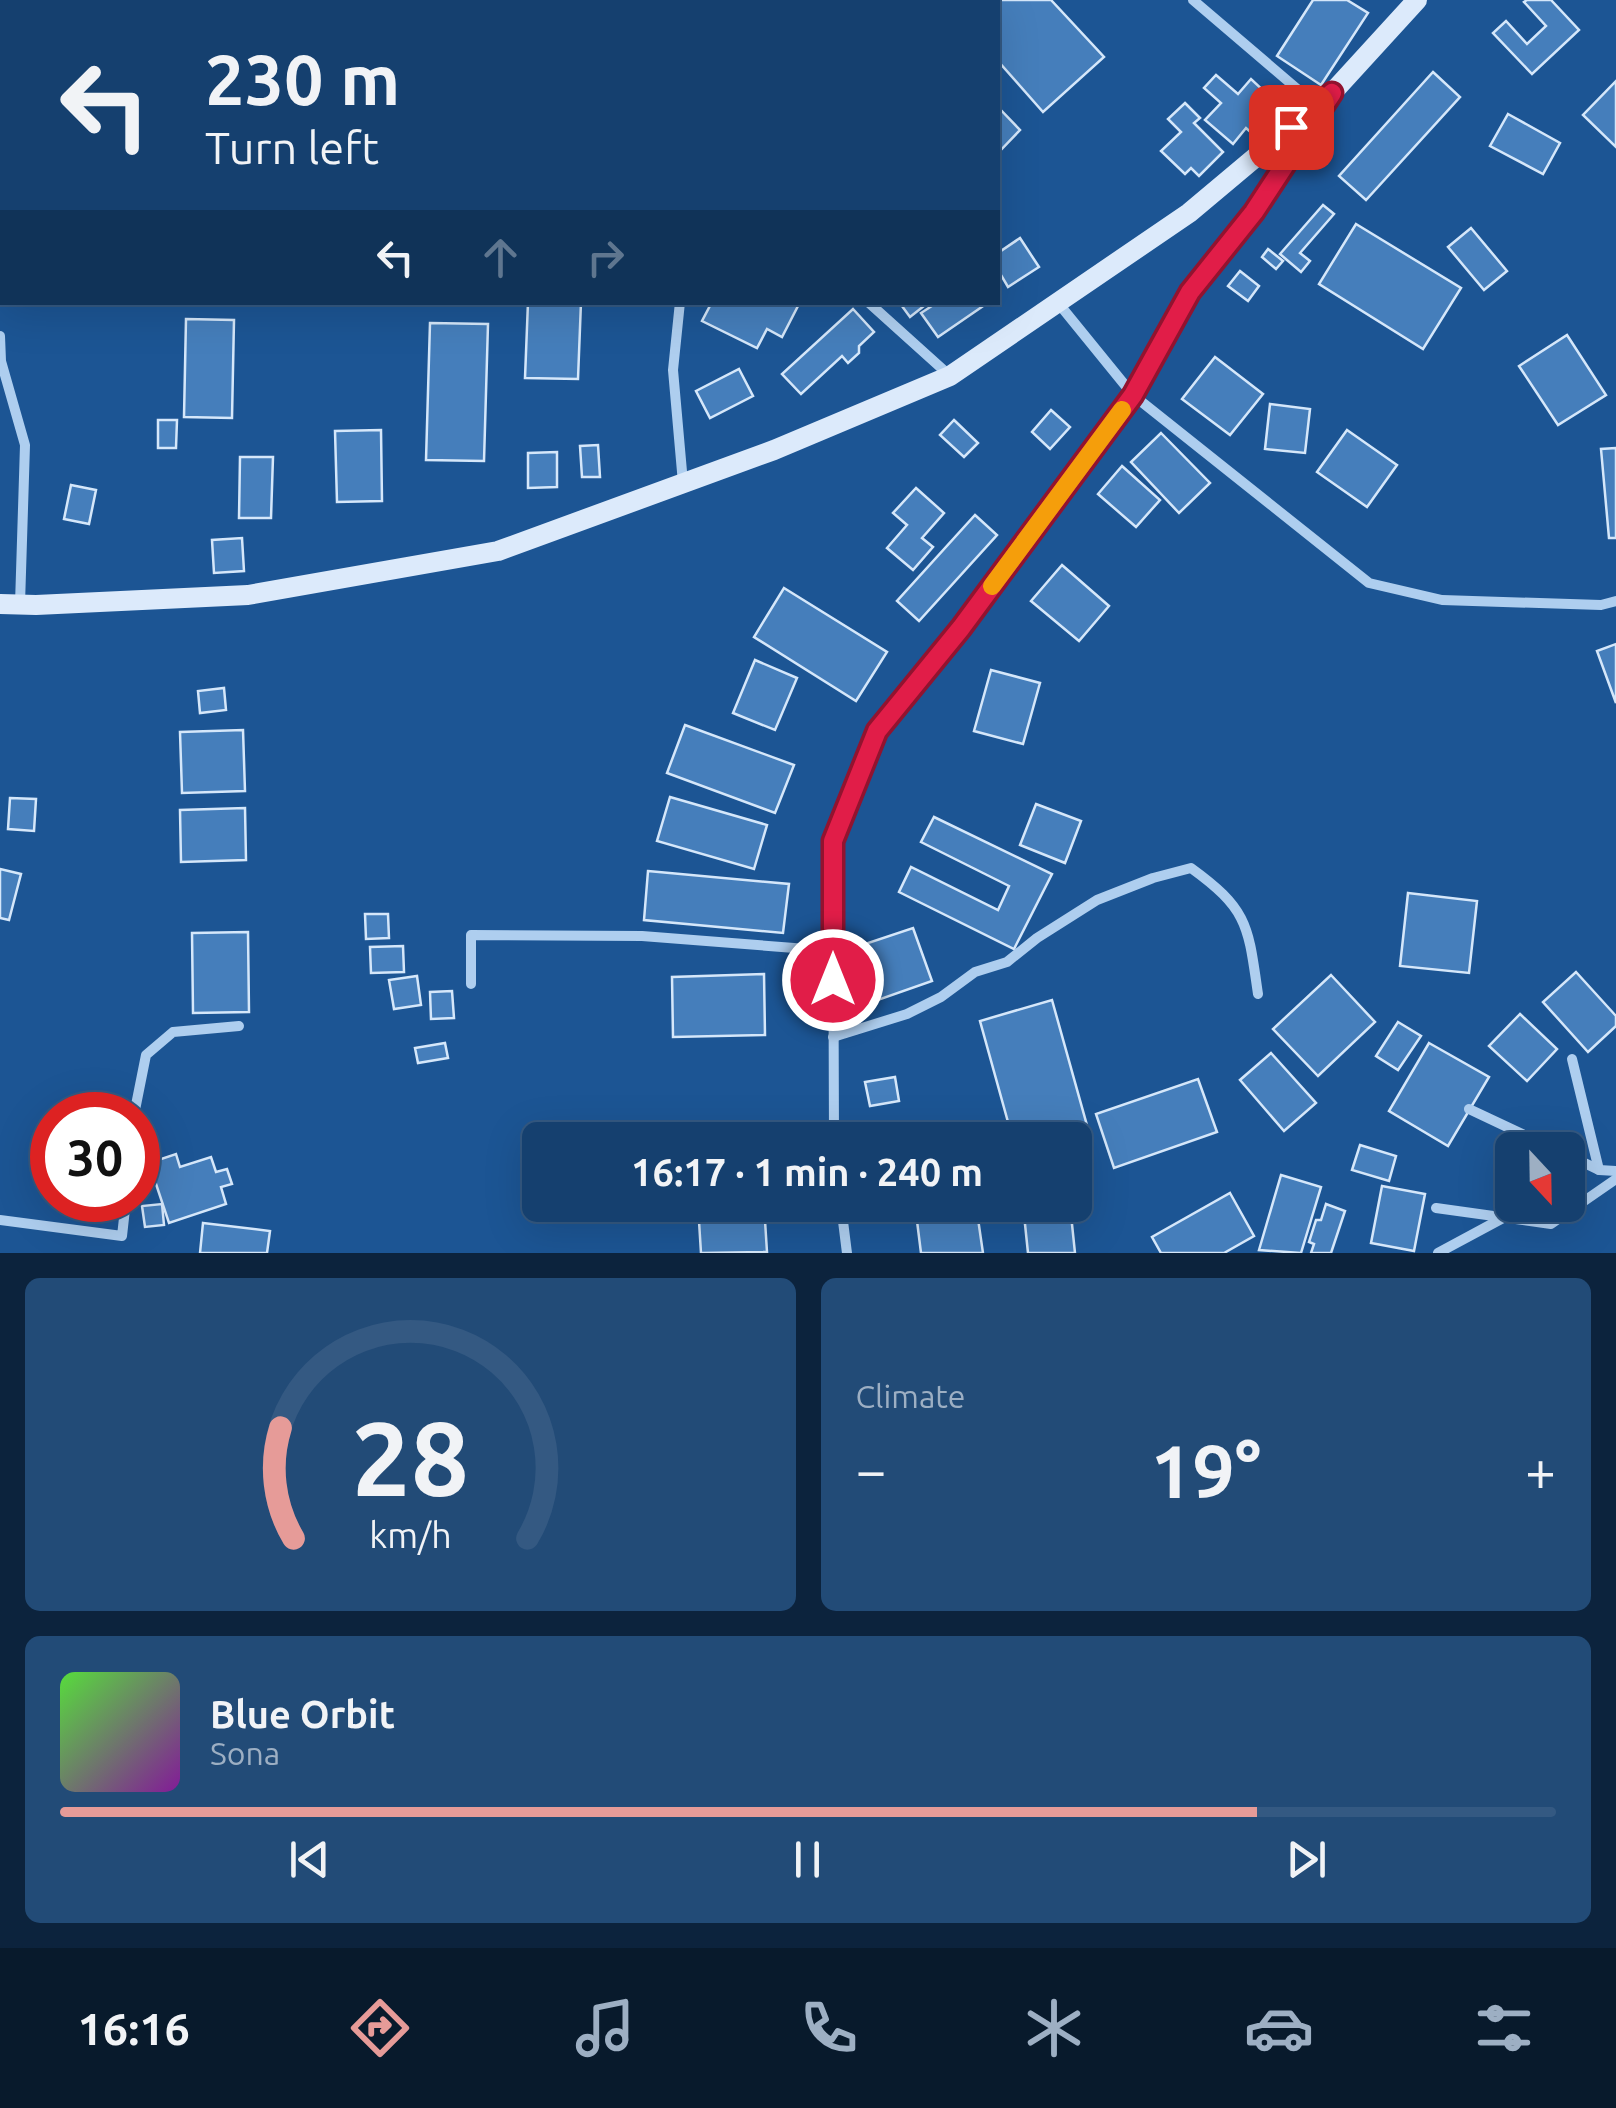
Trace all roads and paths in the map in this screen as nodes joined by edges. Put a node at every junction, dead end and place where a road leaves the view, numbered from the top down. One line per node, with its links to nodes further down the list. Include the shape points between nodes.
1 (1193, 0): 3 (street)
2 (1418, 0): 3 (main road)
3 (1324, 99): 4 (main road, via 1189,213); 9 (street, via 1254,212 1190,292)
4 (1059, 304): 8 (main road); 9 (street)
5 (680, 305): 10 (street, via 672,370)
6 (871, 305): 8 (street)
7 (0, 336): 12 (street, via 0,361 25,445)
8 (950, 376): 10 (main road)
9 (1133, 395): 11 (street, via 1369,583 1442,600); 13 (street, via 877,731 833,841)
10 (683, 484): 12 (main road, via 498,551 248,595)
11 (1616, 601)
12 (10, 604)
13 (833, 951): 14 (street, via 642,936 471,935); 17 (street)
14 (471, 984)
15 (1258, 994): 17 (street, via 1248,926 1221,890 1191,868 1097,900 1007,962 975,972 908,1014)
16 (238, 1026): 19 (street, via 173,1032 146,1055)
17 (833, 1037): 21 (street)
18 (1572, 1059): 24 (street)
19 (139, 1092)
20 (1470, 1109): 22 (street)
21 (834, 1122)
22 (1518, 1132)
23 (1585, 1163): 24 (street)
24 (1599, 1170): 25 (street)
25 (1616, 1170)
26 (1616, 1179): 27 (street)
27 (1585, 1200)
28 (1436, 1208): 29 (street)
29 (1495, 1216)
30 (0, 1220): 31 (street, via 122,1236)
31 (124, 1222)
32 (843, 1222): 34 (street)
33 (1495, 1222): 35 (street)
34 (847, 1253)
35 (1438, 1253)

